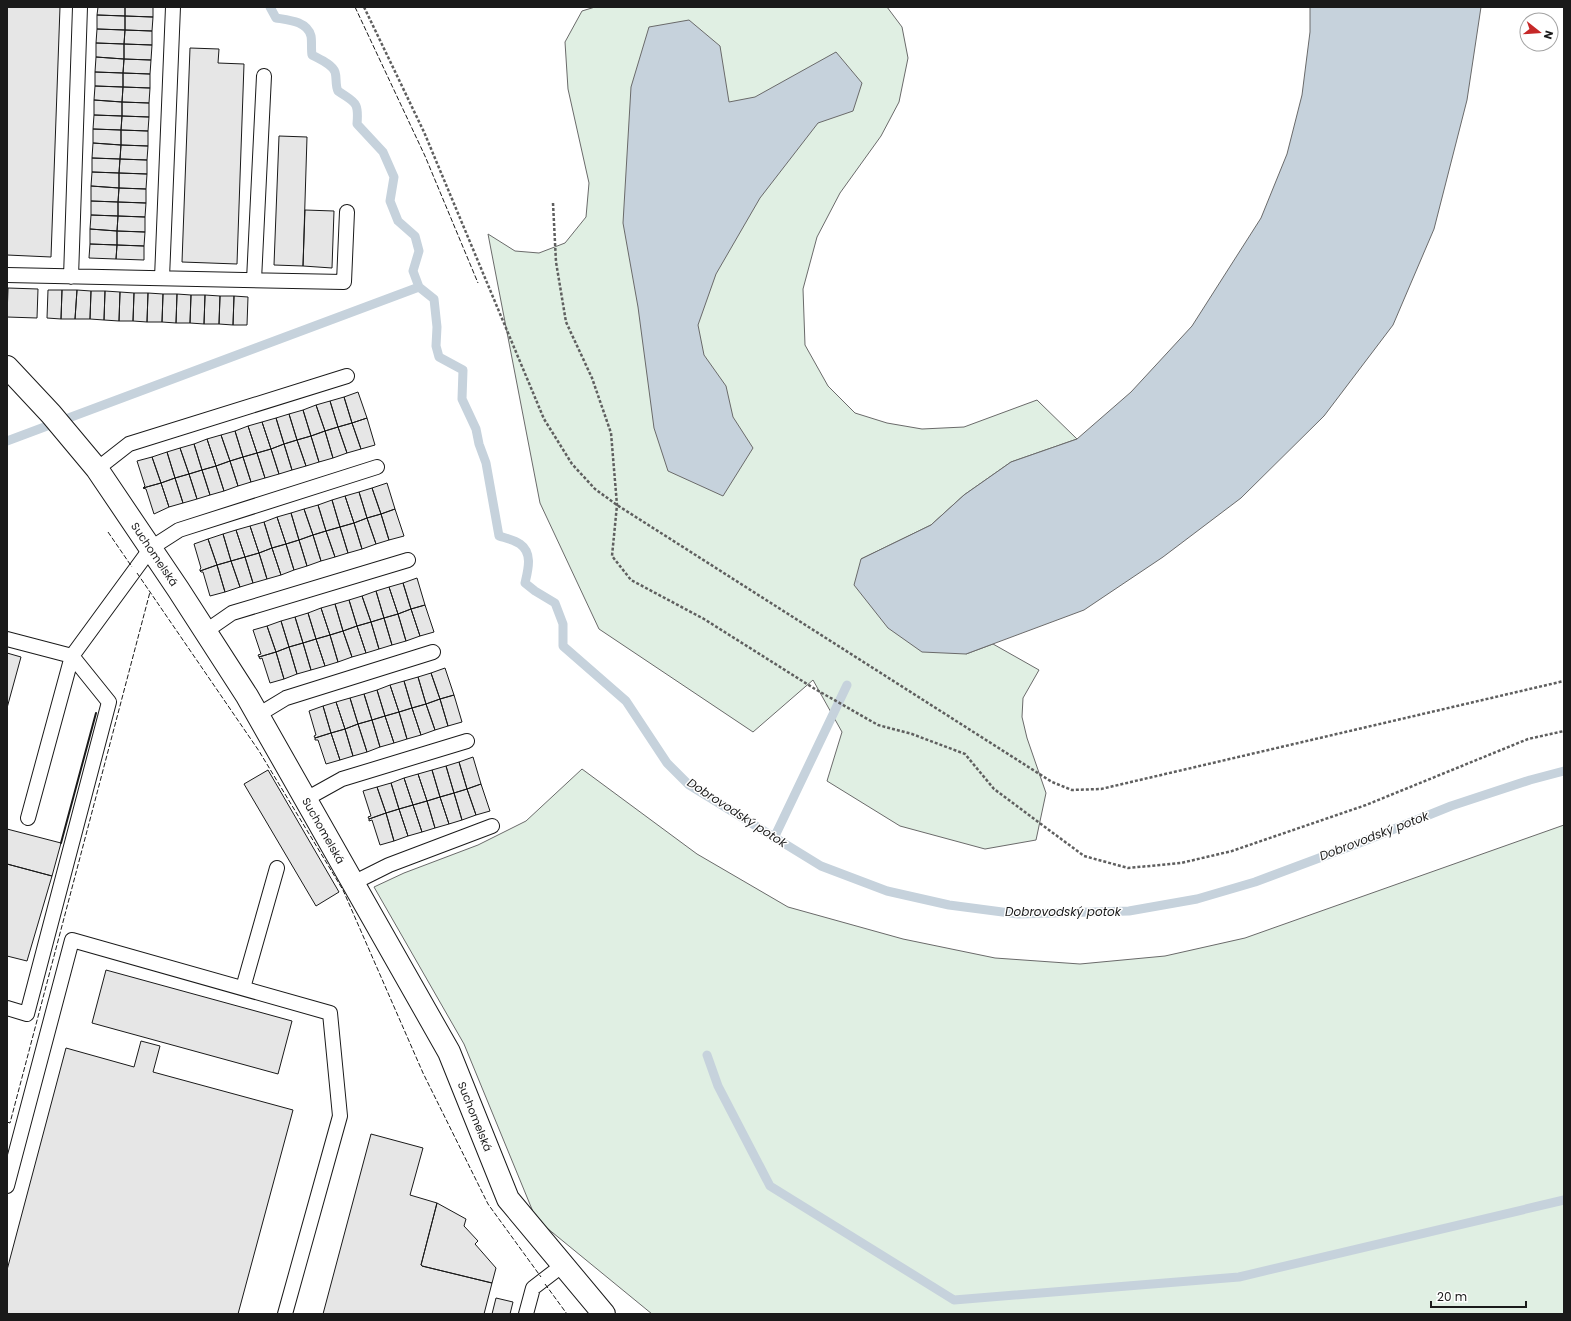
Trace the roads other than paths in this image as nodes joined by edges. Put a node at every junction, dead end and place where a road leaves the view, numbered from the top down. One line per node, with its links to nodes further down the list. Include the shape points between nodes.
1 (80, 7): 6 (lane)
2 (173, 7): 7 (lane)
3 (264, 76): 8 (lane)
4 (347, 212): 8 (lane, via 344,282)
5 (7, 275): 6 (lane)
6 (71, 277): 7 (lane)
7 (162, 278): 8 (lane)
8 (254, 280)
9 (7, 367): 12 (street, Suchomelská, via 70,435)
10 (347, 376): 12 (lane, via 129,444)
11 (377, 467): 13 (lane, via 179,530)
12 (97, 469): 13 (street, Suchomelská)
13 (151, 548): 15 (street, Suchomelská); 18 (lane)
14 (408, 560): 15 (lane, via 232,613)
15 (206, 631): 19 (street, Suchomelská)
16 (7, 639): 18 (lane)
17 (433, 652): 19 (lane, via 286,698)
18 (72, 656): 22 (lane); 27 (lane, via 109,702 27,1014)
19 (258, 715): 21 (street, Suchomelská)
20 (467, 741): 21 (lane, via 342,779)
21 (306, 799): 25 (street, Suchomelská)
22 (28, 818)
23 (492, 826): 25 (lane, via 389,865)
24 (277, 868): 26 (lane)
25 (353, 883): 29 (street, Suchomelská, via 449,1052 508,1199)
26 (243, 988): 28 (lane, via 72,940); 30 (lane, via 330,1012 340,1116)
27 (7, 1008)
28 (7, 1186)
29 (563, 1265): 31 (lane, via 533,1288); 32 (street, Suchomelská)
30 (285, 1314)
31 (526, 1314)
32 (604, 1314)

